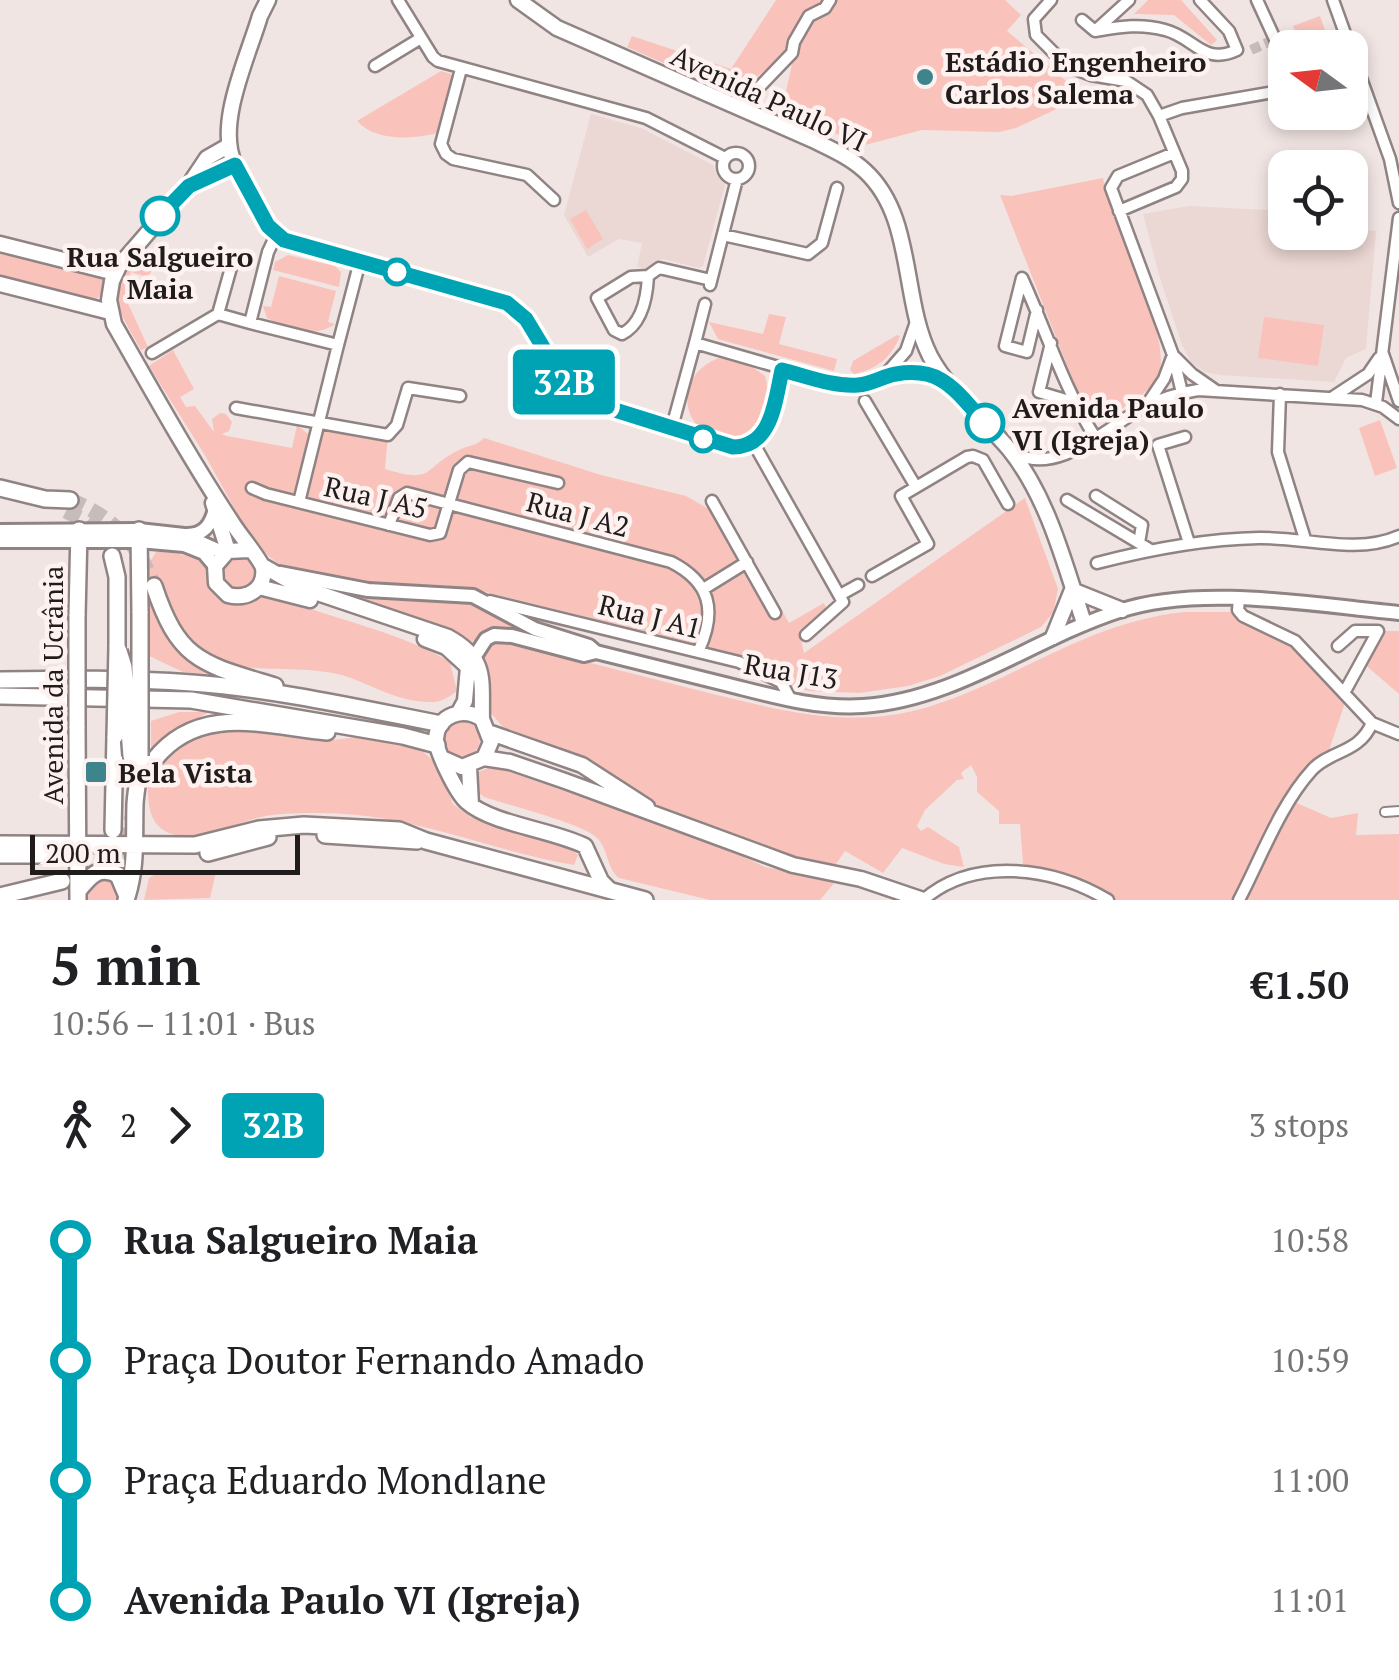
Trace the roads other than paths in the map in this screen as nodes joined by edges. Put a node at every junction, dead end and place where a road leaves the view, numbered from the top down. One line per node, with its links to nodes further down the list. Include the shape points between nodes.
1 (268, 0): 23 (main road, via 229,120)
2 (398, 0): 14 (street)
3 (518, 0): 21 (main road, Avenida Paulo VI, via 557,28)
4 (830, 0): 21 (street, via 808,16 792,53)
5 (1051, 0): 22 (street, via 1033,23 1036,36 1080,72 1134,85)
6 (1129, 0): 13 (street)
7 (1200, 0): 15 (street)
8 (1257, 0): 11 (street)
9 (1333, 0): 12 (street)
10 (1082, 20): 13 (street)
11 (1269, 30)
12 (1342, 30)
13 (1094, 32): 15 (street, via 1129,24 1172,32 1204,52 1223,56)
14 (421, 38): 17 (street); 18 (street, via 435,60)
15 (1237, 50): 16 (street)
16 (1250, 50)
17 (375, 66)
18 (461, 69): 25 (street, via 646,118); 31 (street, via 441,144 446,154 527,175)
19 (1268, 93): 22 (street)
20 (1368, 105): 30 (street)
21 (742, 109): 47 (main road, Avenida Paulo VI, via 844,155 872,177 892,212)
22 (1159, 116): 24 (street)
23 (228, 146): 26 (main road); 28 (main road, via 207,158)
24 (1174, 153): 33 (street, via 1114,179); 33 (street, via 1182,175 1176,188)
25 (726, 158): 27 (street, via 725,174); 27 (street, via 736,153 748,161 748,172)
26 (235, 165): 28 (main road); 35 (street)
27 (736, 179): 36 (street)
28 (189, 186): 40 (main road)
29 (837, 188): 36 (street, via 822,243 808,254)
30 (1399, 191): 32 (street)
31 (554, 200)
32 (1399, 203)
33 (1119, 211): 54 (street)
34 (1399, 218): 52 (street)
35 (276, 235): 38 (street); 48 (street)
36 (723, 235): 41 (street, via 710,283 658,268)
37 (0, 244): 40 (main road)
38 (360, 261): 51 (street); 71 (street, via 507,303 526,319 572,393 598,408)
39 (232, 264): 46 (street)
40 (115, 273): 45 (main road)
41 (648, 276): 41 (street, via 639,318 622,334 614,330 597,298 631,276)
42 (0, 284): 45 (main road)
43 (705, 304): 50 (street)
44 (1037, 310): 44 (street, via 1022,278 1006,346 1026,352); 49 (street)
45 (110, 312): 80 (main road)
46 (218, 314): 48 (street); 53 (street)
47 (917, 321): 56 (street, via 906,351); 57 (main road, Avenida Paulo VI)
48 (250, 324): 51 (street)
49 (1051, 342): 65 (street); 65 (street, via 1039,392)
50 (695, 343): 55 (street); 71 (street)
51 (338, 345): 70 (street)
52 (1382, 352): 62 (street, via 1368,374); 64 (street); 66 (street)
53 (152, 353)
54 (1173, 355): 58 (street); 59 (street); 67 (street)
55 (782, 370): 56 (street, via 848,385); 74 (street, via 767,425)
56 (883, 377): 57 (street, via 914,373)
57 (946, 380): 75 (main road, Avenida Paulo VI)
58 (1215, 390): 59 (street); 60 (street)
59 (1182, 393): 67 (street)
60 (1280, 394): 62 (street); 95 (street, via 1278,452)
61 (460, 396): 70 (street, via 408,388 388,435)
62 (1333, 397): 66 (street)
63 (864, 400): 77 (street)
64 (1399, 401)
65 (1076, 402): 73 (street)
66 (1376, 403): 69 (street)
67 (1146, 406): 73 (street)
68 (236, 408): 70 (street)
69 (1399, 419)
70 (319, 424): 84 (street)
71 (672, 427): 74 (street, via 733,447)
72 (1185, 436): 97 (street, via 1158,445)
73 (1095, 437): 75 (street, via 1045,460)
74 (754, 444): 112 (street)
75 (1009, 449): 111 (main road, Avenida Paulo VI, via 1040,500)
76 (558, 483): 85 (street, Rua J A5, via 468,462)
77 (916, 487): 86 (street, via 973,456); 106 (street, via 901,496 928,544)
78 (0, 488): 87 (main road)
79 (252, 488): 84 (street, Rua J A5)
80 (209, 492): 88 (main road); 99 (main road)
81 (1096, 496): 98 (street, via 1142,525)
82 (1067, 500): 98 (street)
83 (712, 501): 102 (street)
84 (300, 502): 89 (street, Rua J A5)
85 (449, 504): 89 (street, Rua J A5, via 440,533); 89 (street, Rua J A2, via 407,493 398,498); 110 (street, Rua J A2, via 671,562)
86 (1008, 504)
87 (68, 506)
88 (215, 509): 91 (street, via 205,530); 100 (main road)
89 (390, 525)
90 (0, 531): 92 (street)
91 (184, 535): 93 (street); 100 (street)
92 (79, 536): 93 (street); 96 (street); 148 (main road, Avenida da Ucrânia, bridge)
93 (139, 536): 104 (street, via 191,546); 138 (main road, bridge)
94 (1399, 536): 95 (street, via 1368,545)
95 (1305, 539): 97 (street)
96 (0, 542)
97 (1189, 542): 98 (street)
98 (1144, 546): 103 (street)
99 (249, 550): 100 (main road); 105 (main road)
100 (226, 552): 104 (main road)
101 (112, 556): 122 (main road)
102 (747, 562): 110 (street); 117 (street)
103 (1097, 563)
104 (215, 566): 109 (main road, via 216,583 228,596 245,597)
105 (267, 569): 109 (main road); 114 (street, Rua J13, via 368,590); 125 (main road, via 300,587 448,637)
106 (872, 576)
107 (858, 584): 112 (street)
108 (154, 586): 130 (main road, via 171,632 196,657)
109 (259, 587): 131 (main road, via 446,647 468,666)
110 (704, 588): 123 (street, via 708,610)
111 (1072, 590): 115 (main road); 118 (main road, Avenida Paulo VI); 120 (main road)
112 (840, 595): 119 (street, via 844,602)
113 (1239, 599): 115 (street, Rua J13, via 1183,599); 116 (street, Rua J13); 127 (street, via 1243,616 1295,641)
114 (484, 600): 123 (street, Rua J A1); 124 (street, Rua J13, via 536,630)
115 (1122, 610): 118 (street, Rua J13)
116 (1399, 612)
117 (775, 613)
118 (1084, 623): 120 (street, Rua J13)
119 (806, 635)
120 (1053, 636): 129 (street, Rua J13, via 911,698 860,706)
121 (1338, 646): 127 (street, via 1355,631 1378,631)
122 (117, 647): 138 (main road, bridge); 145 (main road, bridge)
123 (699, 650): 129 (street, Rua J A1, via 764,672 781,682)
124 (596, 652): 125 (street, Rua J13, via 494,635); 129 (street, Rua J13)
125 (475, 656): 134 (main road)
126 (0, 680): 130 (main road, via 194,683)
127 (1344, 693): 132 (street)
128 (0, 696): 135 (main road, via 191,700)
129 (791, 700)
130 (326, 702): 133 (main road)
131 (459, 712): 133 (main road); 134 (main road, via 475,714)
132 (1372, 723): 136 (street); 161 (street, via 1367,736 1314,767)
133 (441, 724): 137 (main road)
134 (486, 726): 139 (main road, via 491,742); 144 (main road, via 582,764)
135 (376, 731): 137 (main road); 138 (main road, via 208,723)
136 (1399, 734)
137 (440, 752): 140 (main road, via 456,766); 141 (main road)
138 (142, 758): 149 (main road)
139 (484, 758): 140 (main road); 144 (main road)
140 (469, 767): 141 (main road)
141 (470, 805): 147 (main road)
142 (1399, 811): 143 (street)
143 (1385, 812)
144 (660, 816): 159 (main road, via 792,865)
145 (113, 830)
146 (0, 844): 148 (main road)
147 (581, 844): 151 (main road); 153 (main road, via 587,860)
148 (78, 850): 149 (main road); 150 (main road); 155 (main road, Avenida da Ucrânia)
149 (136, 850): 153 (main road, via 213,852 280,836 426,841); 157 (main road)
150 (0, 855)
151 (594, 864): 153 (main road); 154 (main road)
152 (62, 881): 156 (main road)
153 (582, 882): 154 (main road)
154 (610, 890): 158 (main road)
155 (78, 895): 157 (main road, via 92,874 106,870 121,878)
156 (0, 896)
157 (127, 899)
158 (645, 900)
159 (923, 900): 160 (street, via 953,879 997,870 1067,879)
160 (1108, 900)
161 (1238, 900)

